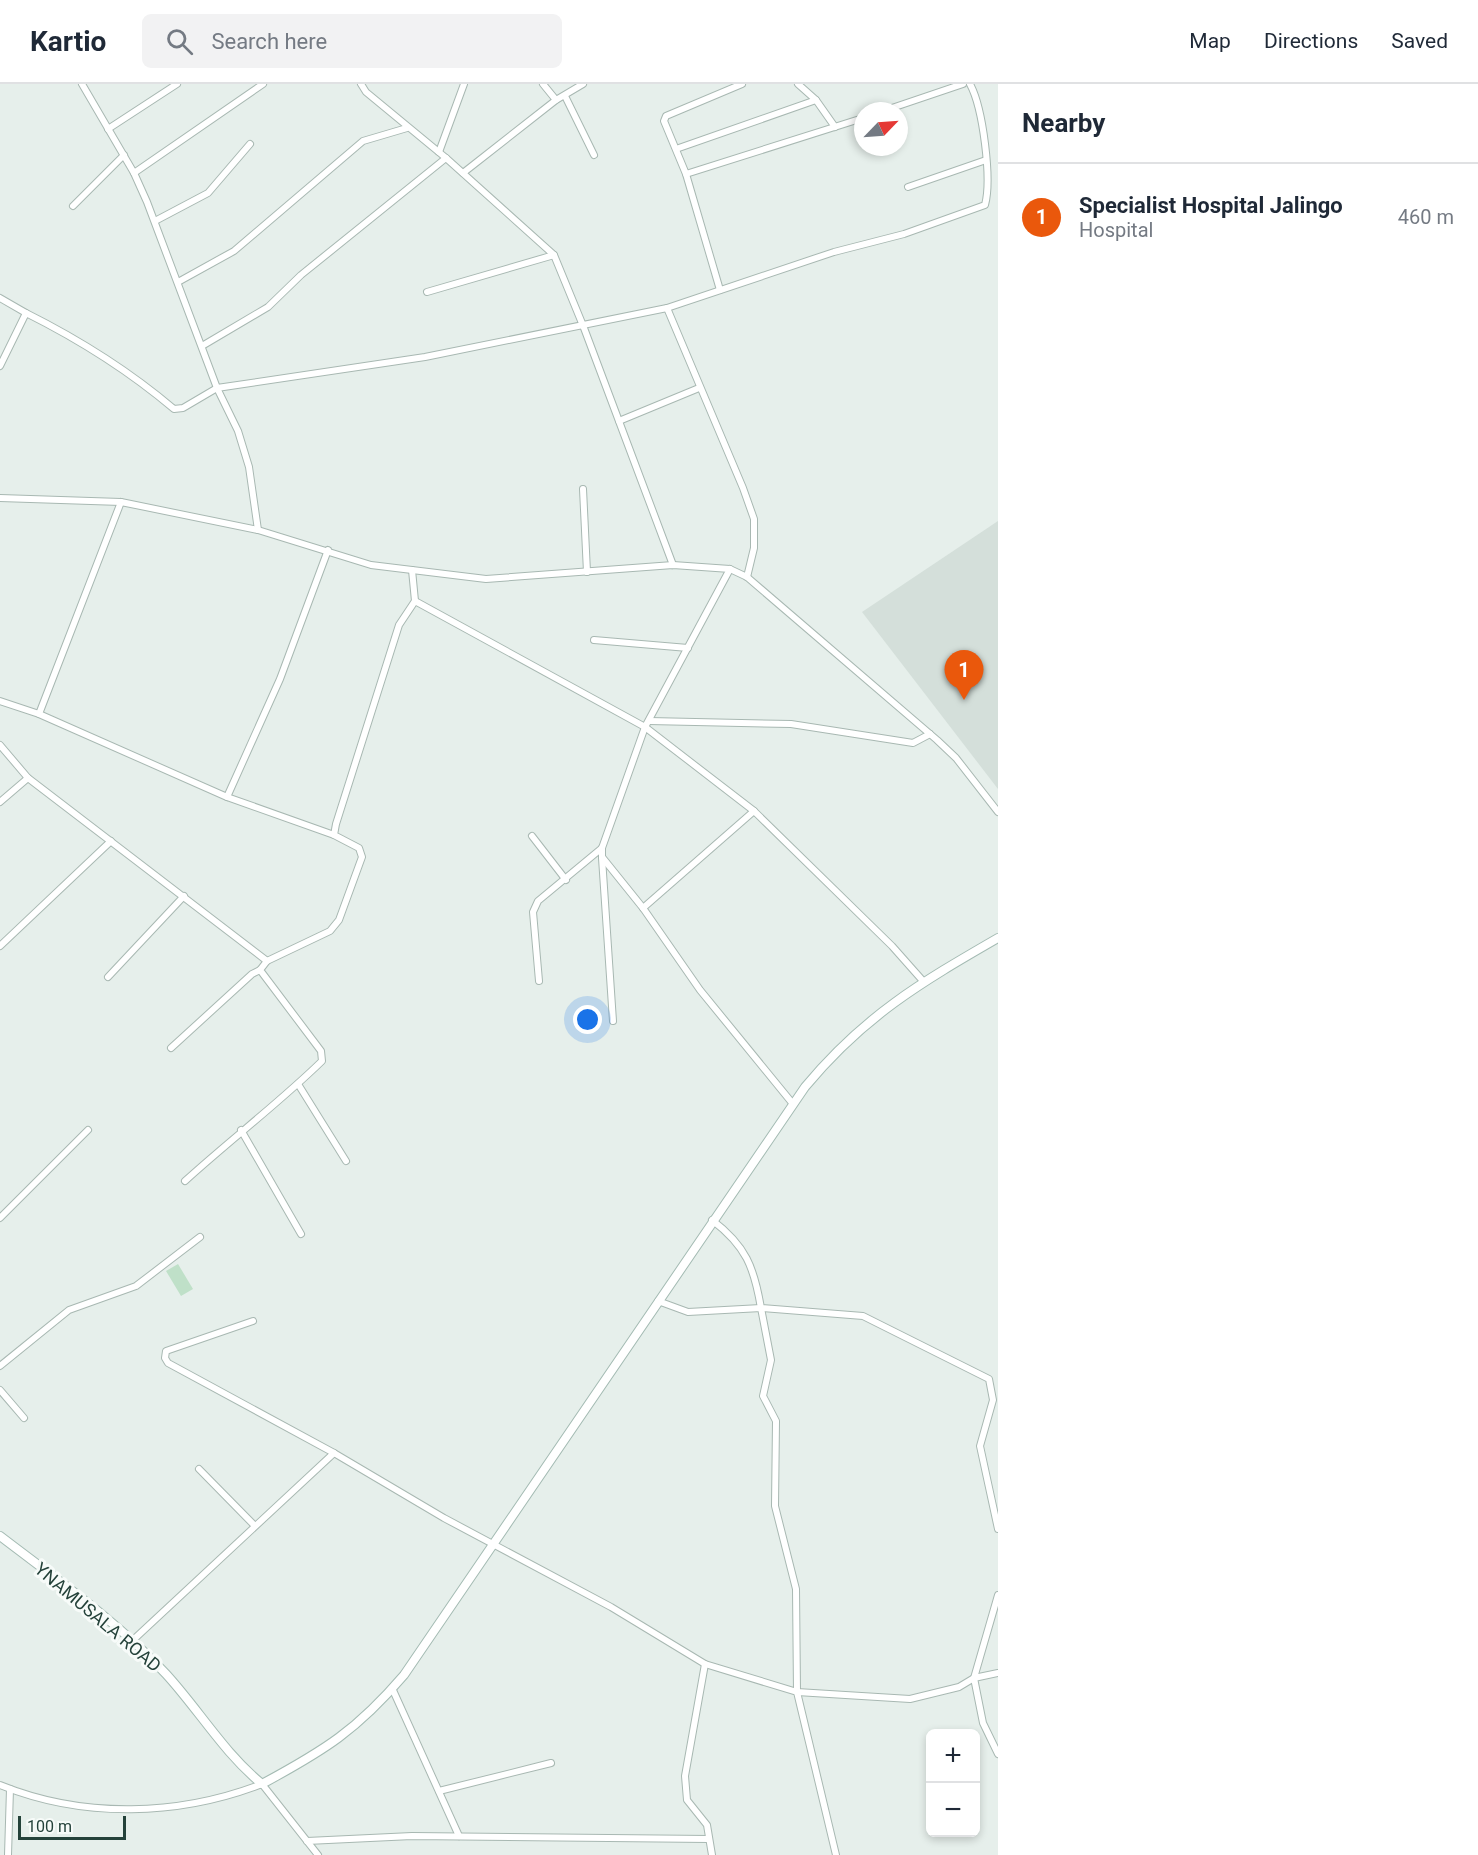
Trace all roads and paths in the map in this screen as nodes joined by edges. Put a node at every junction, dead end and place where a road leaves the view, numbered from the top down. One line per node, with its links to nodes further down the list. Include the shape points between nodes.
1 (82, 84): 21 (street)
2 (177, 84): 21 (street)
3 (263, 84): 29 (street)
4 (361, 84): 13 (street)
5 (369, 84): 13 (street)
6 (464, 84): 24 (street)
7 (543, 84): 15 (street)
8 (583, 84): 14 (street)
9 (742, 84): 23 (street, via 666,117 664,121)
10 (798, 84): 16 (street)
11 (963, 84): 17 (street)
12 (970, 84): 28 (street, via 976,94)
13 (366, 92): 20 (street)
14 (565, 96): 15 (street); 26 (street)
15 (556, 100): 30 (street)
16 (816, 100): 19 (street); 23 (street)
17 (908, 103)
18 (854, 121): 19 (street)
19 (835, 127): 31 (street)
20 (407, 128): 24 (street); 36 (street, via 363,141 234,250)
21 (108, 129): 25 (street)
22 (250, 144): 34 (street, via 208,193)
23 (676, 149): 31 (street)
24 (439, 152): 27 (street)
25 (124, 155): 29 (street); 33 (street)
26 (594, 155)
27 (446, 158): 30 (street); 43 (street, via 301,276 282,296)
28 (986, 160): 32 (street); 37 (street, via 985,205)
29 (134, 173): 34 (street)
30 (463, 173): 35 (street)
31 (686, 174): 37 (street)
32 (908, 187)
33 (73, 206)
34 (155, 221): 36 (street)
35 (554, 255): 38 (street); 42 (street)
36 (178, 282): 43 (street)
37 (720, 290): 40 (street)
38 (427, 292)
39 (0, 297): 41 (street)
40 (667, 308): 42 (street); 46 (street)
41 (26, 313): 44 (street); 45 (street, via 87,344 174,409 183,408)
42 (583, 325): 45 (street, via 425,357); 47 (street)
43 (202, 346): 45 (street)
44 (0, 366)
45 (217, 388): 51 (street, via 238,431 249,467)
46 (699, 388): 47 (street); 57 (street, via 754,519 754,548)
47 (619, 421): 53 (street)
48 (582, 489): 56 (street)
49 (0, 498): 50 (street)
50 (121, 502): 51 (street); 62 (street)
51 (258, 530): 52 (street)
52 (328, 550): 55 (street, via 371,565); 67 (street, via 280,679)
53 (673, 565): 54 (street); 56 (street)
54 (730, 569): 57 (street); 60 (street)
55 (412, 570): 56 (street, via 486,579); 58 (street)
56 (587, 572)
57 (747, 577): 64 (street)
58 (415, 601): 63 (street); 71 (street, via 399,625)
59 (594, 640): 60 (street)
60 (688, 648): 63 (street)
61 (0, 702): 62 (street)
62 (39, 714): 67 (street)
63 (647, 724): 64 (street, via 791,724 914,743); 69 (street); 74 (street)
64 (930, 734): 70 (street, via 956,758)
65 (0, 745): 66 (street)
66 (28, 778): 68 (street); 73 (street)
67 (227, 797): 71 (street)
68 (0, 802)
69 (754, 811): 78 (street); 85 (street)
70 (998, 812)
71 (334, 835): 81 (street, via 359,848 362,857 339,920 330,931)
72 (532, 836): 76 (street)
73 (111, 841): 77 (street); 80 (street)
74 (602, 848): 75 (street); 76 (street)
75 (602, 857): 78 (street); 86 (street)
76 (566, 880): 84 (street, via 538,902 533,912)
77 (184, 896): 81 (street); 83 (street)
78 (643, 908): 89 (street, via 700,990)
79 (998, 938): 85 (main road)
80 (0, 946)
81 (267, 961): 82 (street)
82 (261, 970): 87 (street); 88 (street, via 321,1051 322,1061)
83 (108, 977)
84 (539, 981)
85 (923, 981): 89 (main road, via 844,1042)
86 (613, 1021)
87 (171, 1048)
88 (298, 1084): 91 (street); 92 (street)
89 (793, 1104): 95 (main road)
90 (88, 1130): 94 (street)
91 (241, 1130): 93 (street); 96 (street)
92 (346, 1161)
93 (185, 1181)
94 (0, 1218)
95 (712, 1220): 98 (main road); 99 (street, via 732,1236 750,1262)
96 (301, 1234)
97 (200, 1237): 101 (street, via 136,1286 69,1310)
98 (658, 1301): 99 (street, via 688,1312); 109 (main road)
99 (761, 1308): 107 (street, via 862,1316 989,1379 993,1400 980,1446); 116 (street, via 771,1360 763,1396 776,1421 774,1506 796,1589)
100 (253, 1321): 104 (street, via 166,1352 165,1358)
101 (0, 1366)
102 (0, 1390): 103 (street)
103 (24, 1418)
104 (334, 1453): 106 (street); 109 (street)
105 (199, 1469): 106 (street)
106 (254, 1525): 111 (street)
107 (998, 1529)
108 (1, 1538): 111 (main road, YNAMUSALA ROAD)
109 (493, 1544): 112 (street, via 611,1607); 115 (main road)
110 (998, 1595): 114 (street)
111 (132, 1641): 119 (main road, YNAMUSALA ROAD)
112 (705, 1664): 116 (street); 124 (street, via 686,1776 687,1800 707,1825)
113 (998, 1673): 114 (street)
114 (974, 1678): 116 (street, via 959,1687 910,1699); 117 (street, via 983,1723)
115 (392, 1689): 119 (main road, via 372,1711 325,1749); 122 (street)
116 (797, 1692): 129 (street)
117 (998, 1754)
118 (551, 1763): 122 (street)
119 (262, 1784): 121 (street, via 228,1797 148,1810 59,1802); 125 (street)
120 (0, 1785): 121 (street)
121 (10, 1789): 126 (street)
122 (439, 1791): 123 (street)
123 (459, 1836): 124 (street); 125 (street)
124 (709, 1839): 128 (street)
125 (307, 1841): 127 (street)
126 (8, 1855)
127 (318, 1855)
128 (712, 1855)
129 (836, 1855)

